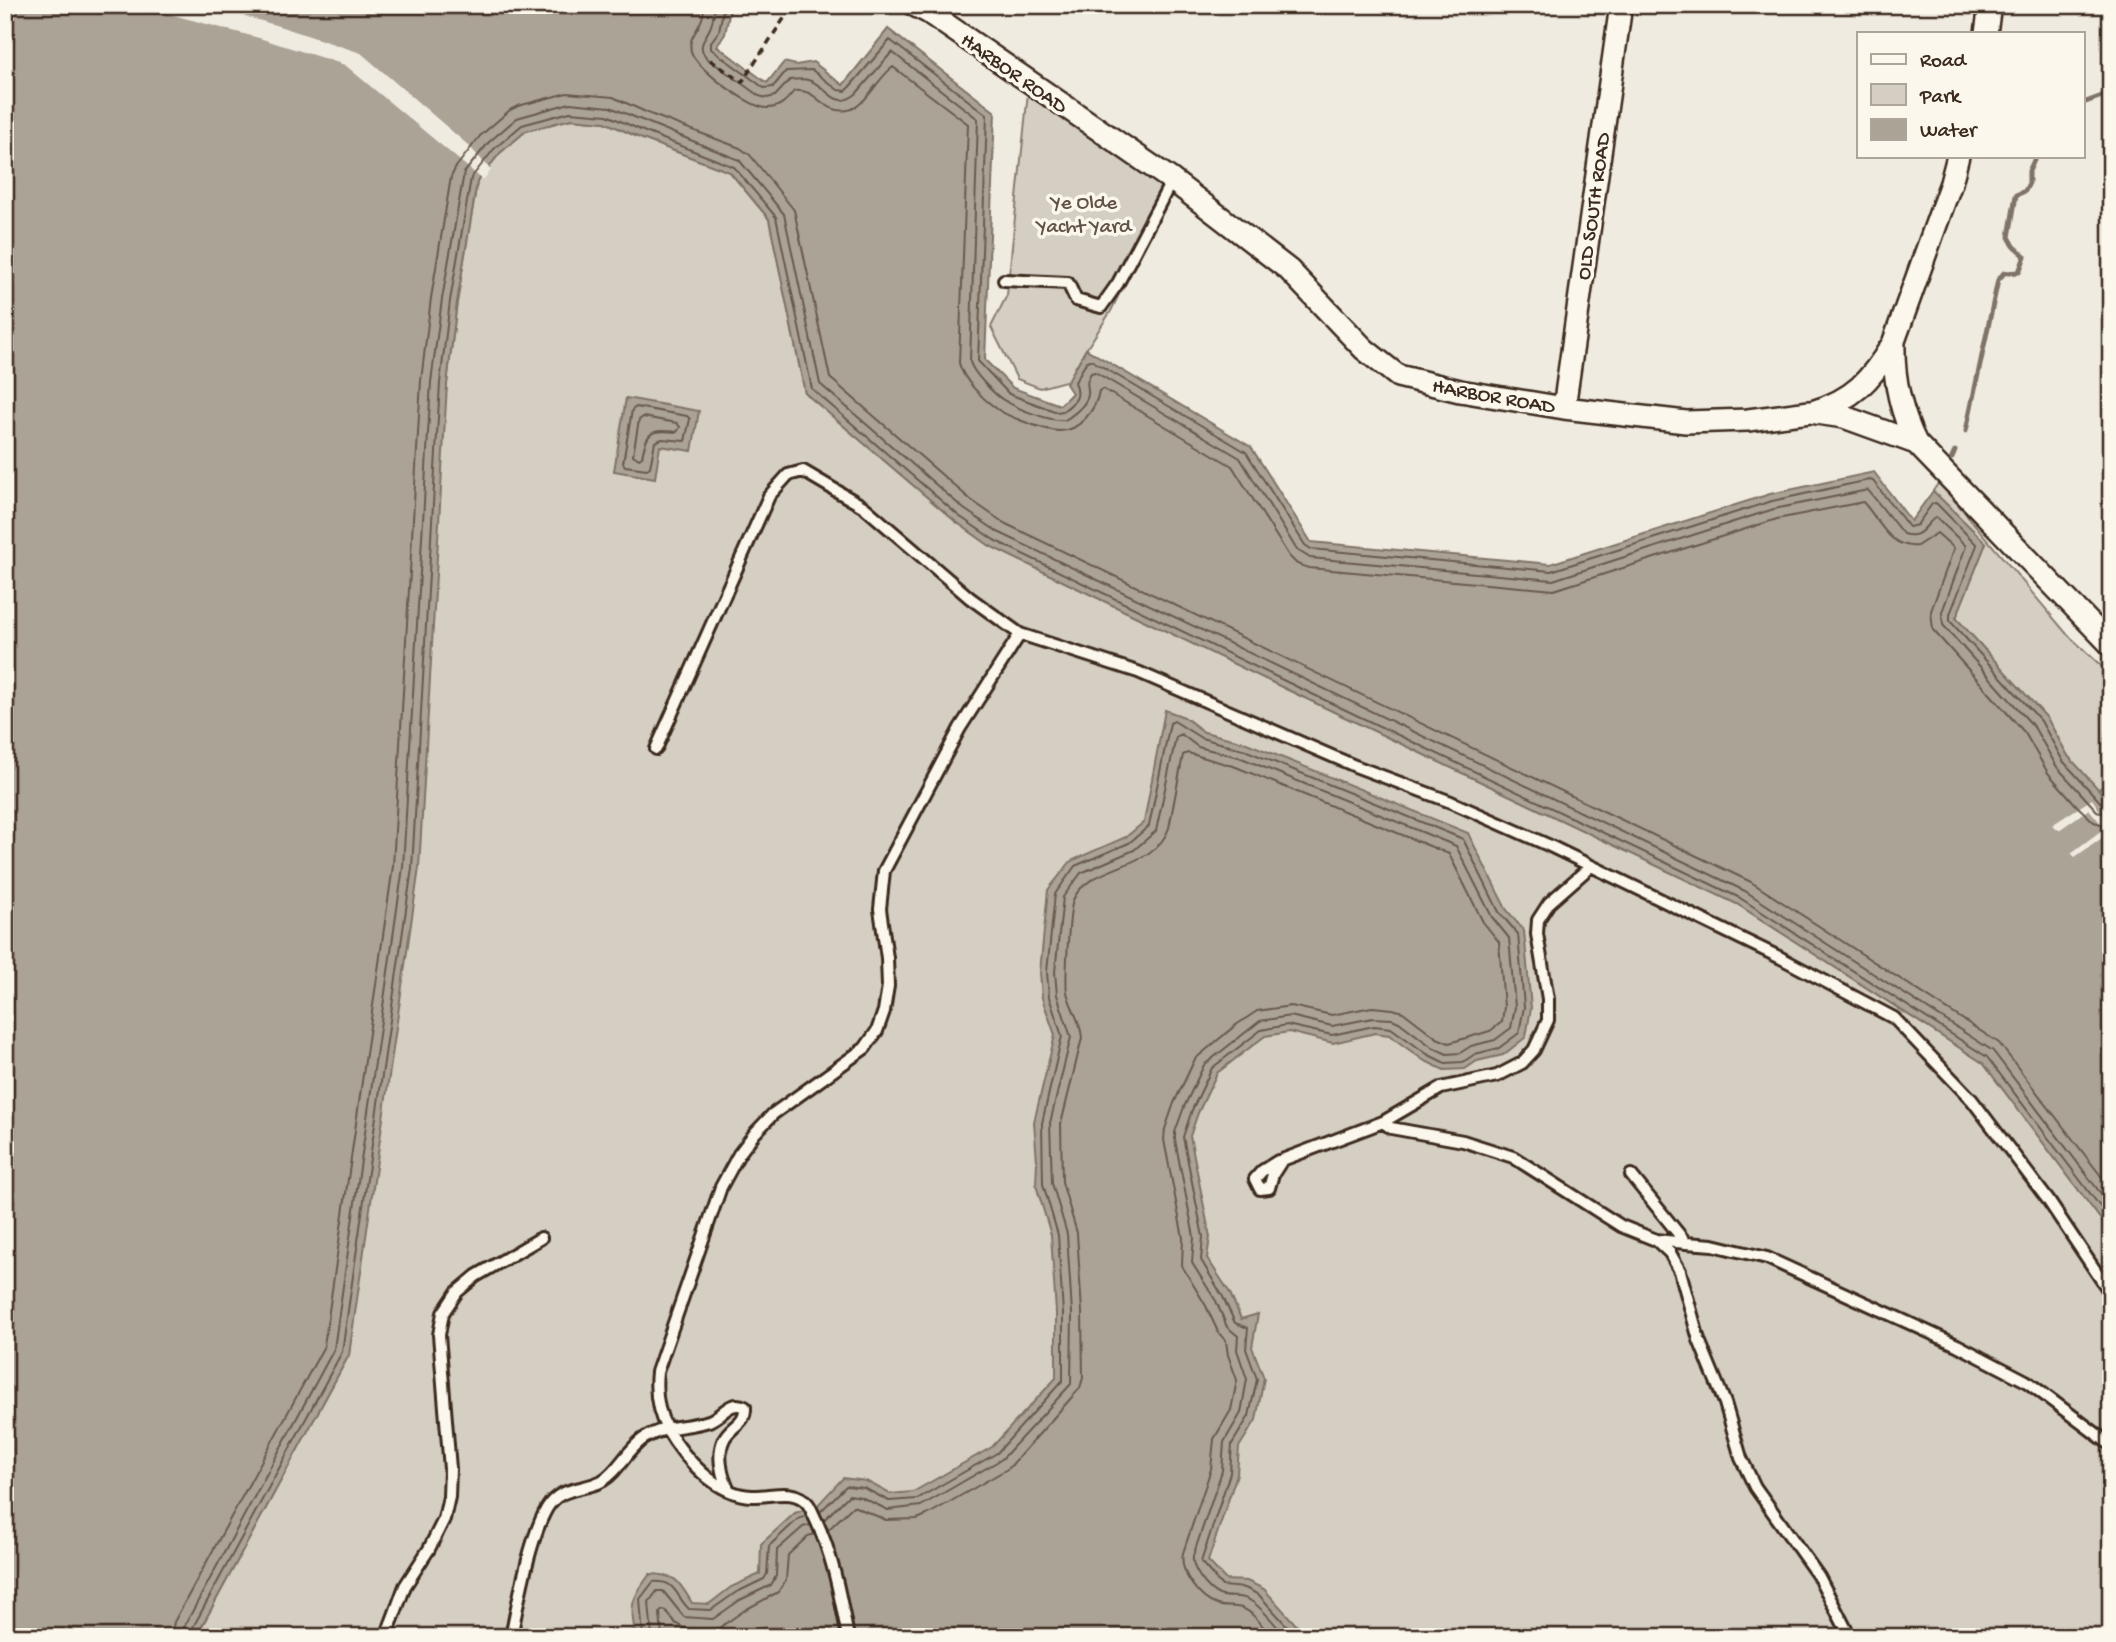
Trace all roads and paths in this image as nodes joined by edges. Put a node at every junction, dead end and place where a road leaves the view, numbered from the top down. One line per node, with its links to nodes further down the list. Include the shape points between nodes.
1 (793, 5): 6 (path, via 742,82)
2 (914, 5): 8 (street, HARBOR ROAD)
3 (1621, 5): 11 (street, OLD SOUTH ROAD)
4 (1990, 5): 5 (street)
5 (1986, 32)
6 (710, 60)
7 (1957, 158): 10 (street)
8 (1172, 180): 9 (lane, via 1101,307 1076,300 1068,284); 11 (street, HARBOR ROAD, via 1289,270 1364,349 1398,376)
9 (1004, 280)
10 (1894, 341): 12 (street, via 1863,386 1833,405); 13 (street, via 1896,385)
11 (1563, 408): 12 (street, HARBOR ROAD, via 1686,422)
12 (1810, 412): 13 (street, HARBOR ROAD, via 1844,417)
13 (1916, 443): 15 (street, HARBOR ROAD)
14 (1020, 634): 16 (lane, via 970,598 864,507 803,471 788,475 769,496); 17 (lane, via 1139,672 1355,766 1451,802); 26 (lane, via 960,728 884,871 880,909 888,986 877,1031 865,1048 773,1114 739,1154 721,1187 657,1372 655,1391)
15 (2111, 645)
16 (656, 749)
17 (1591, 866): 18 (lane, via 1549,903 1538,920 1548,1020 1534,1050 1522,1063 1497,1076 1441,1088); 24 (lane, via 1894,1018 1972,1100 2048,1200)
18 (1383, 1122): 19 (lane, via 1282,1160 1269,1188 1260,1189 1255,1179); 22 (lane, via 1391,1128 1463,1141 1513,1157 1622,1226)
19 (1278, 1161)
20 (1632, 1175): 23 (lane)
21 (541, 1238): 30 (lane, via 476,1276 457,1292 443,1313 439,1335 449,1497 444,1519 405,1586)
22 (1656, 1240): 23 (lane); 33 (lane, via 1680,1271 1699,1340 1755,1487 1812,1566)
23 (1686, 1243): 28 (lane, via 1768,1258 1957,1345 2026,1381)
24 (2111, 1294)
25 (709, 1421): 26 (lane); 27 (lane); 27 (lane, via 733,1404 746,1407 742,1421)
26 (666, 1428): 29 (lane, via 692,1462); 31 (lane, via 635,1445 606,1479 572,1488 547,1507)
27 (724, 1438): 29 (lane, via 722,1477)
28 (2111, 1445)
29 (730, 1490): 32 (lane, via 751,1497 793,1494 808,1503 827,1542)
30 (386, 1637)
31 (511, 1637)
32 (848, 1637)
33 (1850, 1637)

